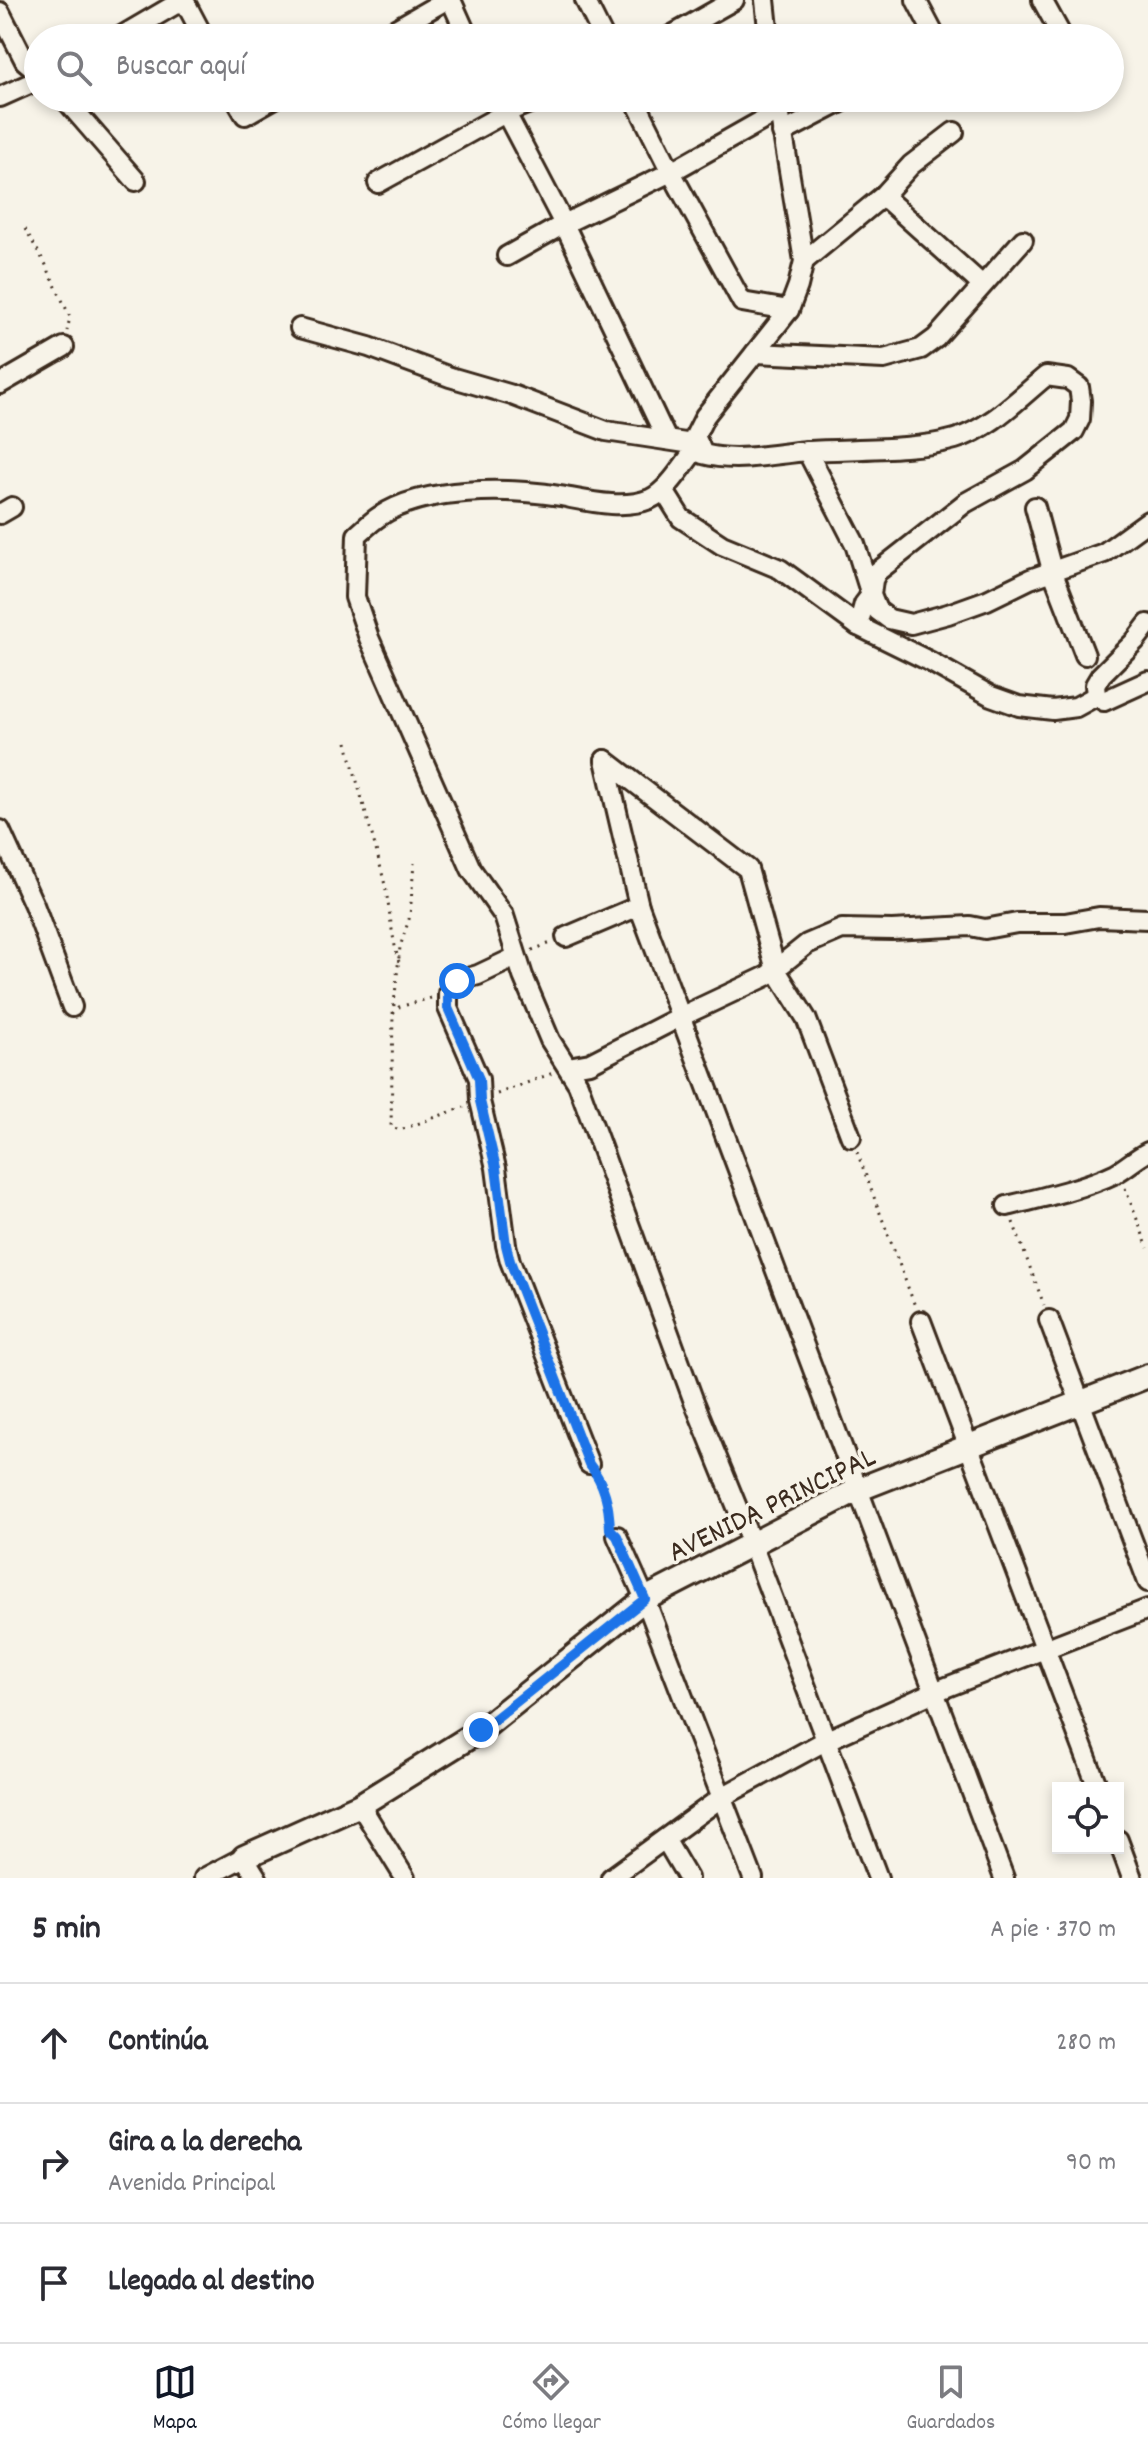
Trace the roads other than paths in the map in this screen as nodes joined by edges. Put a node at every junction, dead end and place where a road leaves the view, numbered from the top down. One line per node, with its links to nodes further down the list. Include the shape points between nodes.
1 (183, 0): 9 (street); 10 (street)
2 (449, 0): 11 (street); 12 (street)
3 (585, 0): 13 (street)
4 (734, 0): 14 (street)
5 (765, 0): 15 (street)
6 (916, 0): 16 (street)
7 (1042, 0): 17 (street)
8 (0, 12): 18 (street)
9 (142, 24)
10 (196, 24)
11 (405, 24)
12 (461, 24)
13 (597, 24)
14 (692, 24)
15 (768, 24)
16 (929, 24)
17 (1055, 24)
18 (24, 59)
19 (24, 86): 20 (street)
20 (0, 97)
21 (76, 112): 31 (street)
22 (492, 112): 32 (street)
23 (505, 112): 34 (street)
24 (641, 112): 30 (street)
25 (767, 112): 30 (street)
26 (779, 112): 29 (street)
27 (822, 112): 29 (street)
28 (954, 132): 33 (street, via 911,165)
29 (782, 133): 37 (street)
30 (671, 172): 34 (street); 39 (street, via 742,302)
31 (136, 181)
32 (378, 183)
33 (883, 196): 37 (street); 38 (street)
34 (564, 224): 36 (street); 44 (street)
35 (1023, 240): 38 (street)
36 (507, 256)
37 (804, 261): 39 (street)
38 (982, 285): 42 (street, via 921,349 884,359)
39 (789, 310): 42 (street)
40 (300, 328): 44 (street, via 512,395 606,431)
41 (64, 347): 43 (street)
42 (755, 353): 45 (street, via 705,416 695,436)
43 (0, 384)
44 (667, 440): 45 (street)
45 (699, 445): 46 (street, via 703,454 720,459); 47 (street)
46 (807, 451): 51 (street, via 855,544); 51 (street, via 956,439 981,428 1046,376 1068,379 1079,387 1080,419 1074,431 1025,470 965,503 877,572)
47 (664, 491): 53 (street, via 681,518 722,545 780,569); 61 (street, via 649,500 622,504 539,493 463,492 414,501 382,514 357,535 355,597 369,638 471,869 504,916)
48 (1035, 507): 50 (street)
49 (1148, 521): 50 (street, via 1104,553)
50 (1052, 570): 51 (street, via 987,600 911,624 889,619 877,610); 54 (street)
51 (871, 595): 53 (street)
52 (1148, 624): 56 (street, via 1101,675)
53 (858, 626): 56 (street, via 1019,706 1053,710 1076,707)
54 (1085, 655)
55 (1148, 681): 56 (street, via 1104,701)
56 (1096, 696)
57 (0, 830): 63 (street)
58 (639, 906): 60 (street); 62 (street, via 605,760 748,869); 64 (street)
59 (1148, 919): 62 (street, via 1099,917 985,929 842,929 817,938)
60 (566, 937)
61 (516, 957): 65 (street, via 550,1040); 74 (street, via 457,981 448,993 448,1008 479,1079 510,1261)
62 (776, 970): 64 (street); 66 (street, via 806,1018)
63 (72, 1007)
64 (680, 1017): 65 (street, via 590,1063); 75 (street)
65 (568, 1067): 77 (street)
66 (851, 1137)
67 (1148, 1152): 68 (street, via 1118,1172)
68 (1007, 1206)
69 (1049, 1320): 72 (street)
70 (921, 1321): 73 (street)
71 (1148, 1376): 72 (street, AVENIDA PRINCIPAL)
72 (1080, 1403): 73 (street, AVENIDA PRINCIPAL); 78 (street)
73 (968, 1446): 75 (street, AVENIDA PRINCIPAL); 81 (street)
74 (589, 1464)
75 (857, 1490): 77 (street, AVENIDA PRINCIPAL); 82 (street)
76 (617, 1536): 79 (street)
77 (752, 1544): 79 (street, AVENIDA PRINCIPAL); 83 (street)
78 (1148, 1582)
79 (645, 1599): 85 (street); 86 (street, AVENIDA PRINCIPAL, via 481,1730)
80 (1148, 1609): 81 (street)
81 (1045, 1647): 82 (street); 84 (street)
82 (934, 1692): 83 (street); 97 (street)
83 (825, 1741): 85 (street); 96 (street)
84 (1096, 1782)
85 (722, 1797): 87 (street); 95 (street)
86 (360, 1805): 89 (street, AVENIDA PRINCIPAL); 92 (street)
87 (665, 1839): 93 (street); 94 (street)
88 (1123, 1854): 98 (street)
89 (244, 1857): 90 (street); 91 (street)
90 (204, 1878)
91 (257, 1878)
92 (405, 1878)
93 (611, 1878)
94 (688, 1878)
95 (753, 1878)
96 (878, 1878)
97 (1004, 1878)
98 (1132, 1878)

